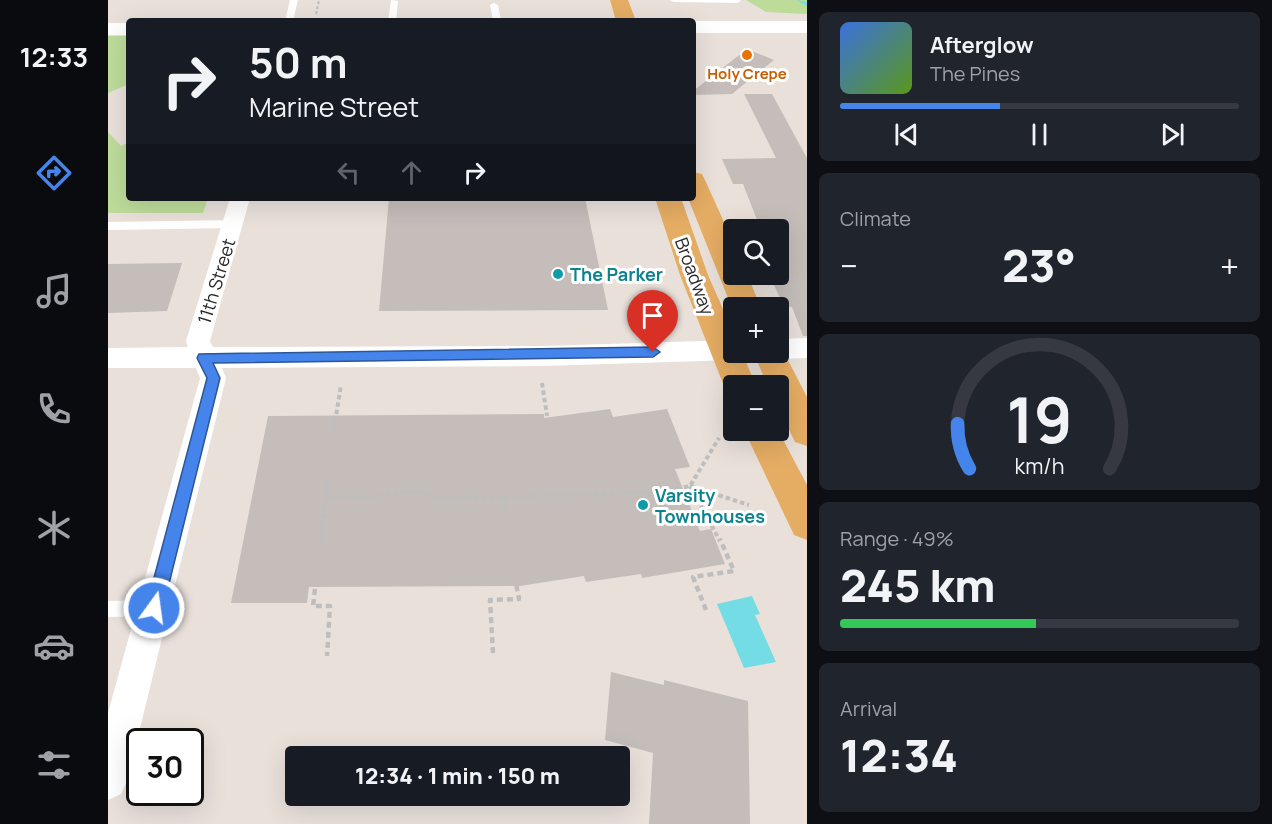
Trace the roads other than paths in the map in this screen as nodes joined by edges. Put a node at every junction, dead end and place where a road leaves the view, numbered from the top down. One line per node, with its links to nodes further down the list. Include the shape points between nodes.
1 (294, 0): 7 (lane)
2 (619, 0): 10 (main road)
3 (674, 0): 5 (lane)
4 (394, 1): 8 (lane)
5 (737, 1)
6 (494, 5): 9 (lane)
7 (290, 18)
8 (392, 18)
9 (496, 18)
10 (625, 18)
11 (696, 27): 12 (main road)
12 (807, 27)
13 (108, 29): 14 (main road)
14 (126, 29)
15 (696, 187): 20 (main road, Broadway)
16 (239, 201): 18 (street, 11th Street)
17 (670, 201): 21 (main road, Broadway, via 694,275)
18 (233, 224): 19 (lane); 26 (street, 11th Street, via 198,341)
19 (108, 226)
20 (742, 297)
21 (723, 339)
22 (807, 348): 23 (street)
23 (789, 349)
24 (723, 350): 26 (street, via 543,356)
25 (108, 358): 26 (street)
26 (204, 358): 31 (street, 11th Street, via 213,378)
27 (773, 363): 28 (main road)
28 (807, 431)
29 (766, 441): 30 (main road)
30 (807, 522)
31 (154, 608): 32 (lane); 33 (street, 11th Street)
32 (108, 609)
33 (108, 781)

